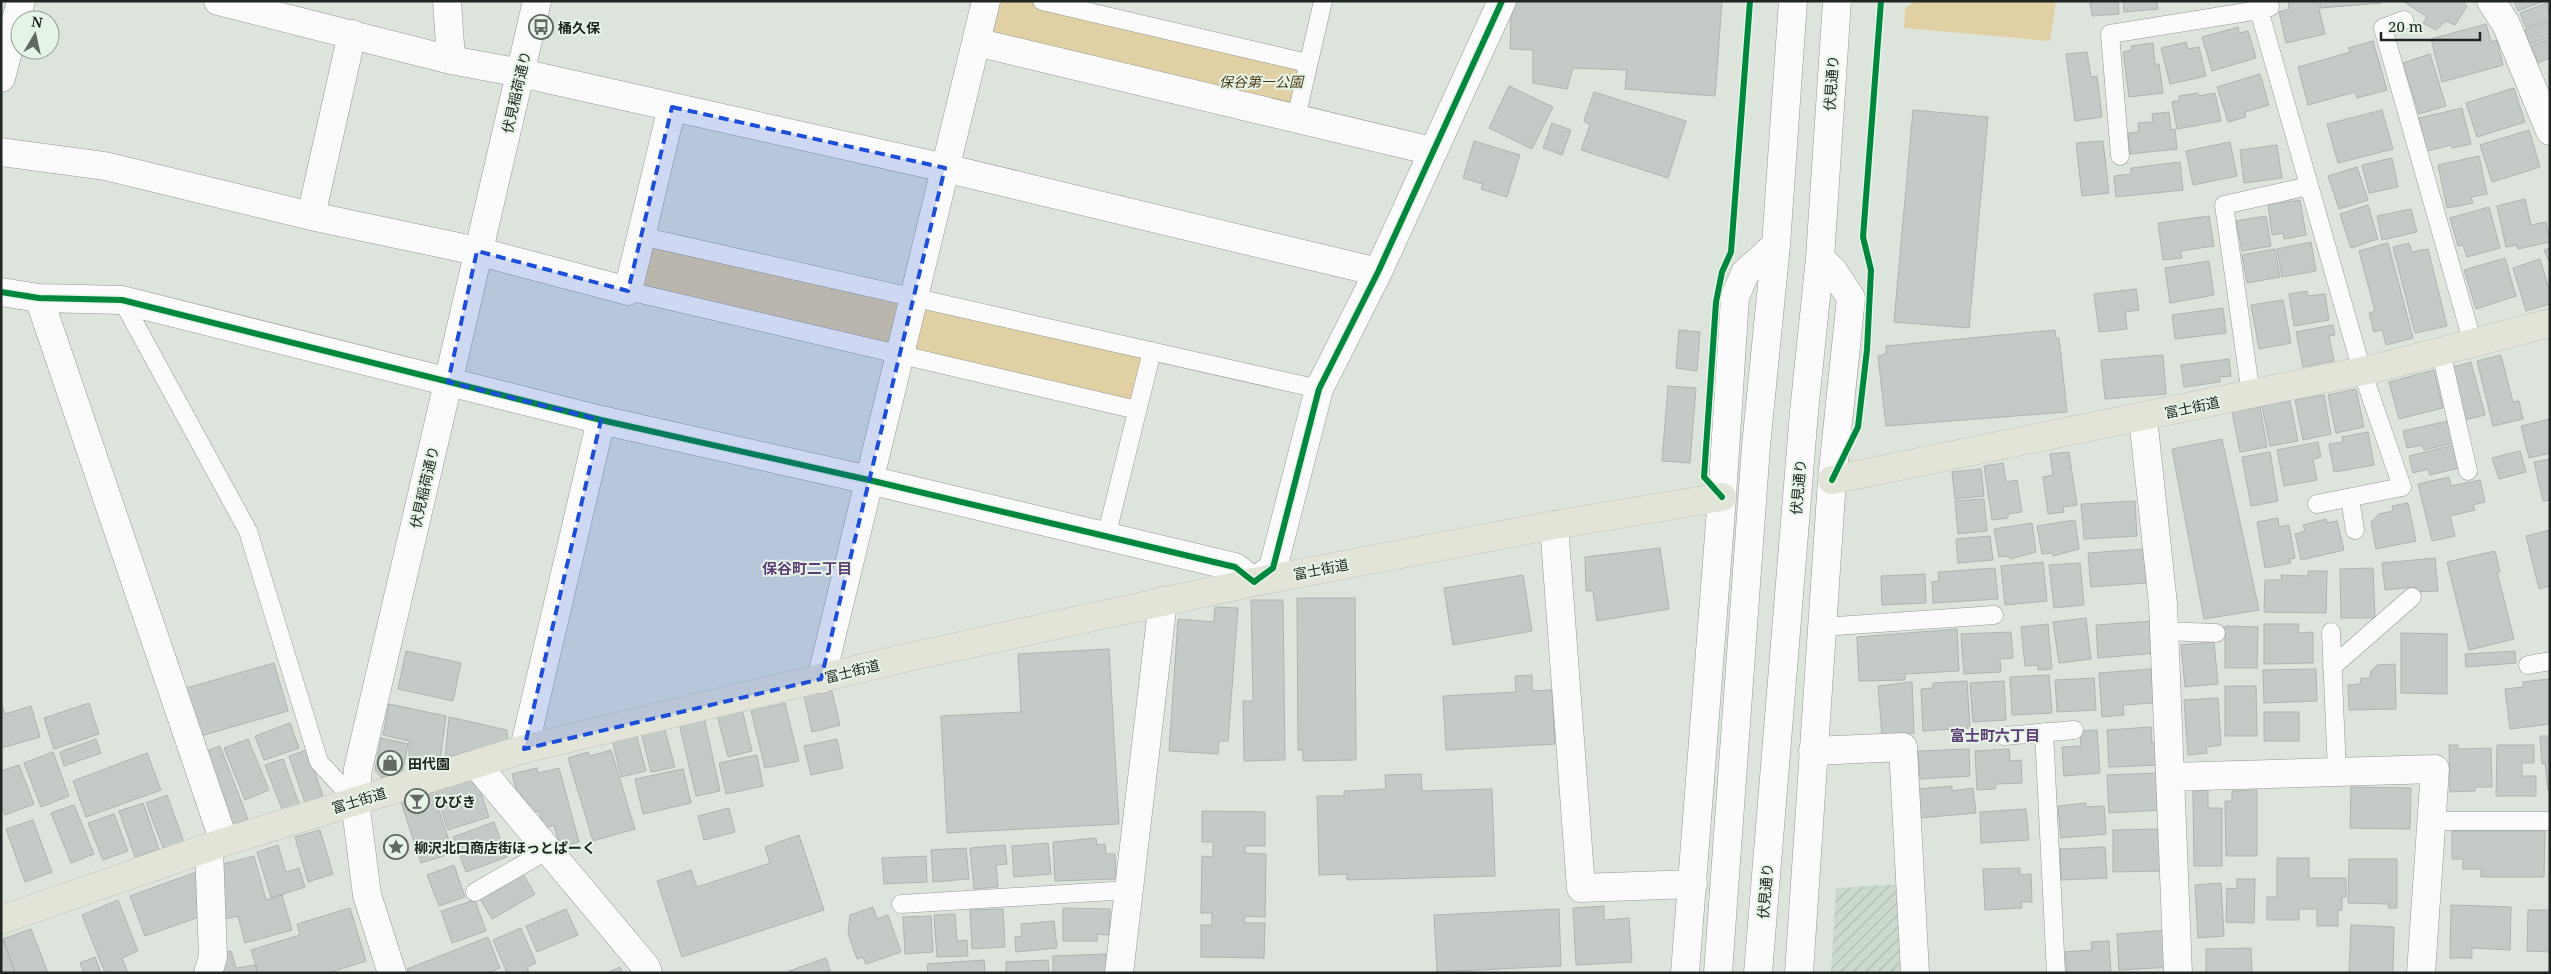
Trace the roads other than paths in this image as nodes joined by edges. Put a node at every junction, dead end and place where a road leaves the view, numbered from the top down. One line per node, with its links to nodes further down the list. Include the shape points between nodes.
1 (21, 1): 18 (street)
2 (218, 1): 13 (street)
3 (447, 1): 15 (street)
4 (537, 1): 17 (street, 伏見稲荷通り)
5 (986, 1): 14 (street)
6 (1042, 1): 16 (lane)
7 (1322, 1): 16 (lane)
8 (1502, 1): 22 (street)
9 (1793, 1): 29 (street)
10 (1838, 1): 31 (street, 伏見通り)
11 (2491, 1): 21 (street, via 2506,24)
12 (2404, 20): 39 (lane, via 2383,28)
13 (352, 34): 15 (street); 27 (street)
14 (976, 42): 20 (street); 25 (street)
15 (451, 60): 17 (street)
16 (1307, 63): 20 (lane)
17 (521, 73): 19 (street); 30 (street, 伏見稲荷通り)
18 (1, 78)
19 (672, 107): 25 (street); 28 (street)
20 (1296, 118): 22 (street)
21 (2550, 131)
22 (1432, 151): 32 (street)
23 (1, 152): 27 (street, via 105,166)
24 (2120, 156): 26 (lane, via 2110,34 2264,8)
25 (945, 168): 32 (street); 35 (street)
26 (2309, 186): 43 (lane); 46 (lane, via 2224,205)
27 (311, 216): 30 (street)
28 (641, 236): 33 (street); 35 (lane)
29 (1776, 245): 53 (street, via 1745,273 1735,297); 94 (street, via 1756,446)
30 (477, 251): 33 (street); 44 (street, 伏見稲荷通り)
31 (1820, 258): 52 (street, via 1851,298); 95 (street, 伏見通り, via 1803,422)
32 (1378, 272): 45 (street)
33 (628, 291): 42 (lane)
34 (1, 292): 36 (street)
35 (914, 297): 40 (lane); 42 (street)
36 (39, 298): 37 (street); 82 (street)
37 (122, 300): 44 (street); 79 (lane, via 248,531 319,762)
38 (2550, 323): 39 (main road, 富士街道)
39 (2473, 344): 41 (main road, 富士街道)
40 (1152, 351): 45 (lane); 47 (lane)
41 (2440, 352): 43 (main road, 富士街道); 50 (lane)
42 (900, 355): 47 (lane); 51 (street)
43 (2362, 371): 46 (main road, 富士街道); 54 (lane, via 2402,487)
44 (448, 382): 49 (street); 79 (street, 伏見稲荷通り, via 358,769)
45 (1319, 389): 59 (street, via 1273,568)
46 (2251, 394): 48 (main road, 富士街道)
47 (1137, 410): 58 (lane)
48 (2143, 418): 52 (main road, 富士街道); 64 (street)
49 (600, 420): 51 (street); 74 (street)
50 (2468, 471)
51 (869, 480): 58 (street); 70 (street)
52 (1832, 480): 63 (street)
53 (1722, 496): 56 (main road, 富士街道); 84 (street)
54 (2350, 498): 55 (lane); 57 (lane)
55 (2317, 504)
56 (1554, 524): 59 (main road, 富士街道); 84 (street, via 1581,888)
57 (2355, 530)
58 (1106, 537): 59 (street, via 1235,567)
59 (1254, 582): 61 (main road, 富士街道)
60 (2412, 598): 69 (lane)
61 (1163, 601): 70 (main road, 富士街道); 85 (street)
62 (1994, 615): 63 (lane)
63 (1822, 626): 75 (street)
64 (2164, 630): 66 (lane); 78 (street)
65 (2331, 632): 69 (lane)
66 (2216, 633)
67 (2550, 661): 68 (lane)
68 (2528, 665)
69 (2332, 666): 77 (lane)
70 (821, 679): 74 (main road, 富士街道)
71 (2074, 730): 72 (lane)
72 (2044, 732): 73 (lane); 98 (lane)
73 (2004, 736)
74 (524, 749): 76 (main road, 富士街道)
75 (1814, 751): 96 (street); 97 (street, via 1903,747)
76 (476, 764): 79 (main road, 富士街道); 83 (street)
77 (2337, 772): 78 (street); 80 (street, via 2435,769)
78 (2170, 776): 99 (street)
79 (356, 801): 82 (main road, 富士街道); 90 (street, 伏見稲荷通り, via 367,895)
80 (2432, 821): 81 (lane); 100 (street)
81 (2550, 821)
82 (214, 839): 88 (main road, 富士街道); 89 (street, via 213,957)
83 (548, 850): 86 (lane); 91 (street)
84 (1693, 884): 93 (street)
85 (1129, 890): 87 (lane); 92 (street)
86 (475, 892)
87 (901, 904)
88 (1, 920)
89 (208, 973)
90 (392, 973)
91 (648, 973)
92 (1120, 973)
93 (1685, 973)
94 (1718, 973)
95 (1758, 973)
96 (1799, 973)
97 (1915, 973)
98 (2056, 973)
99 (2178, 973)
100 (2421, 973)

